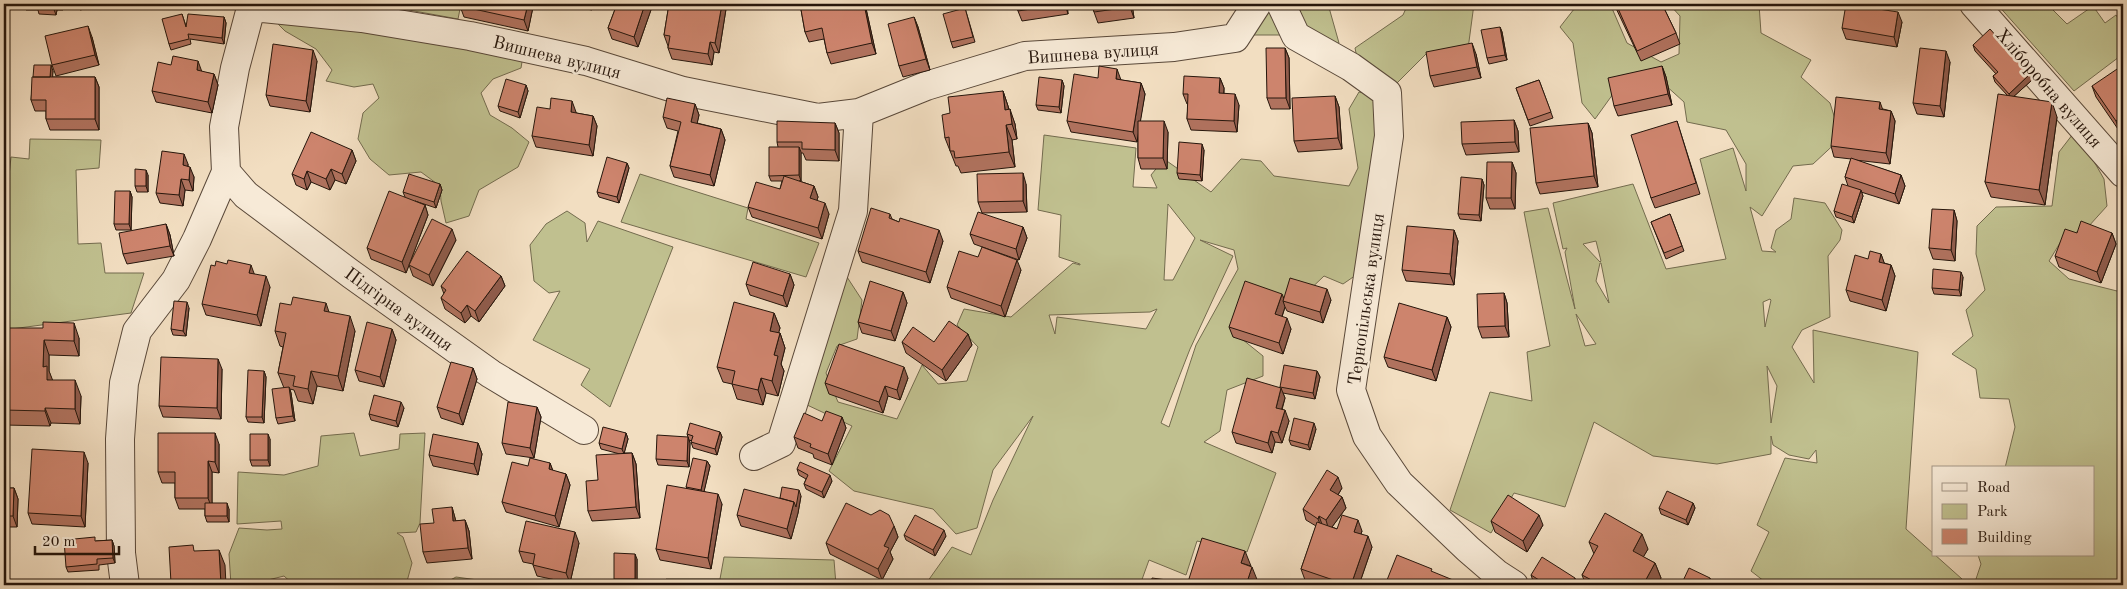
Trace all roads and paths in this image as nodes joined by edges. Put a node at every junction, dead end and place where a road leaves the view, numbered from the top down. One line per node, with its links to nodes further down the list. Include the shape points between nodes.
1 (1257, 4): 5 (street, Вишнева вулиця, via 1235,38 1174,47 1025,56 926,86)
2 (1281, 4): 10 (street, Тернопільська вулиця, via 1296,36 1351,67 1387,93 1389,136 1351,390 1367,436 1399,483)
3 (1974, 4): 7 (street, Хліборобна вулиця)
4 (252, 5): 5 (street, Вишнева вулиця, via 362,18 470,36 586,61 683,91 818,118); 6 (street, via 224,127)
5 (860, 113): 9 (street, via 853,210 781,443)
6 (226, 172): 8 (street, Підгірна вулиця, via 246,195 351,274 491,374); 11 (street, via 176,280 137,331 124,383 120,448 121,553)
7 (2123, 173)
8 (584, 430)
9 (754, 456)
10 (1500, 582)
11 (125, 585)

